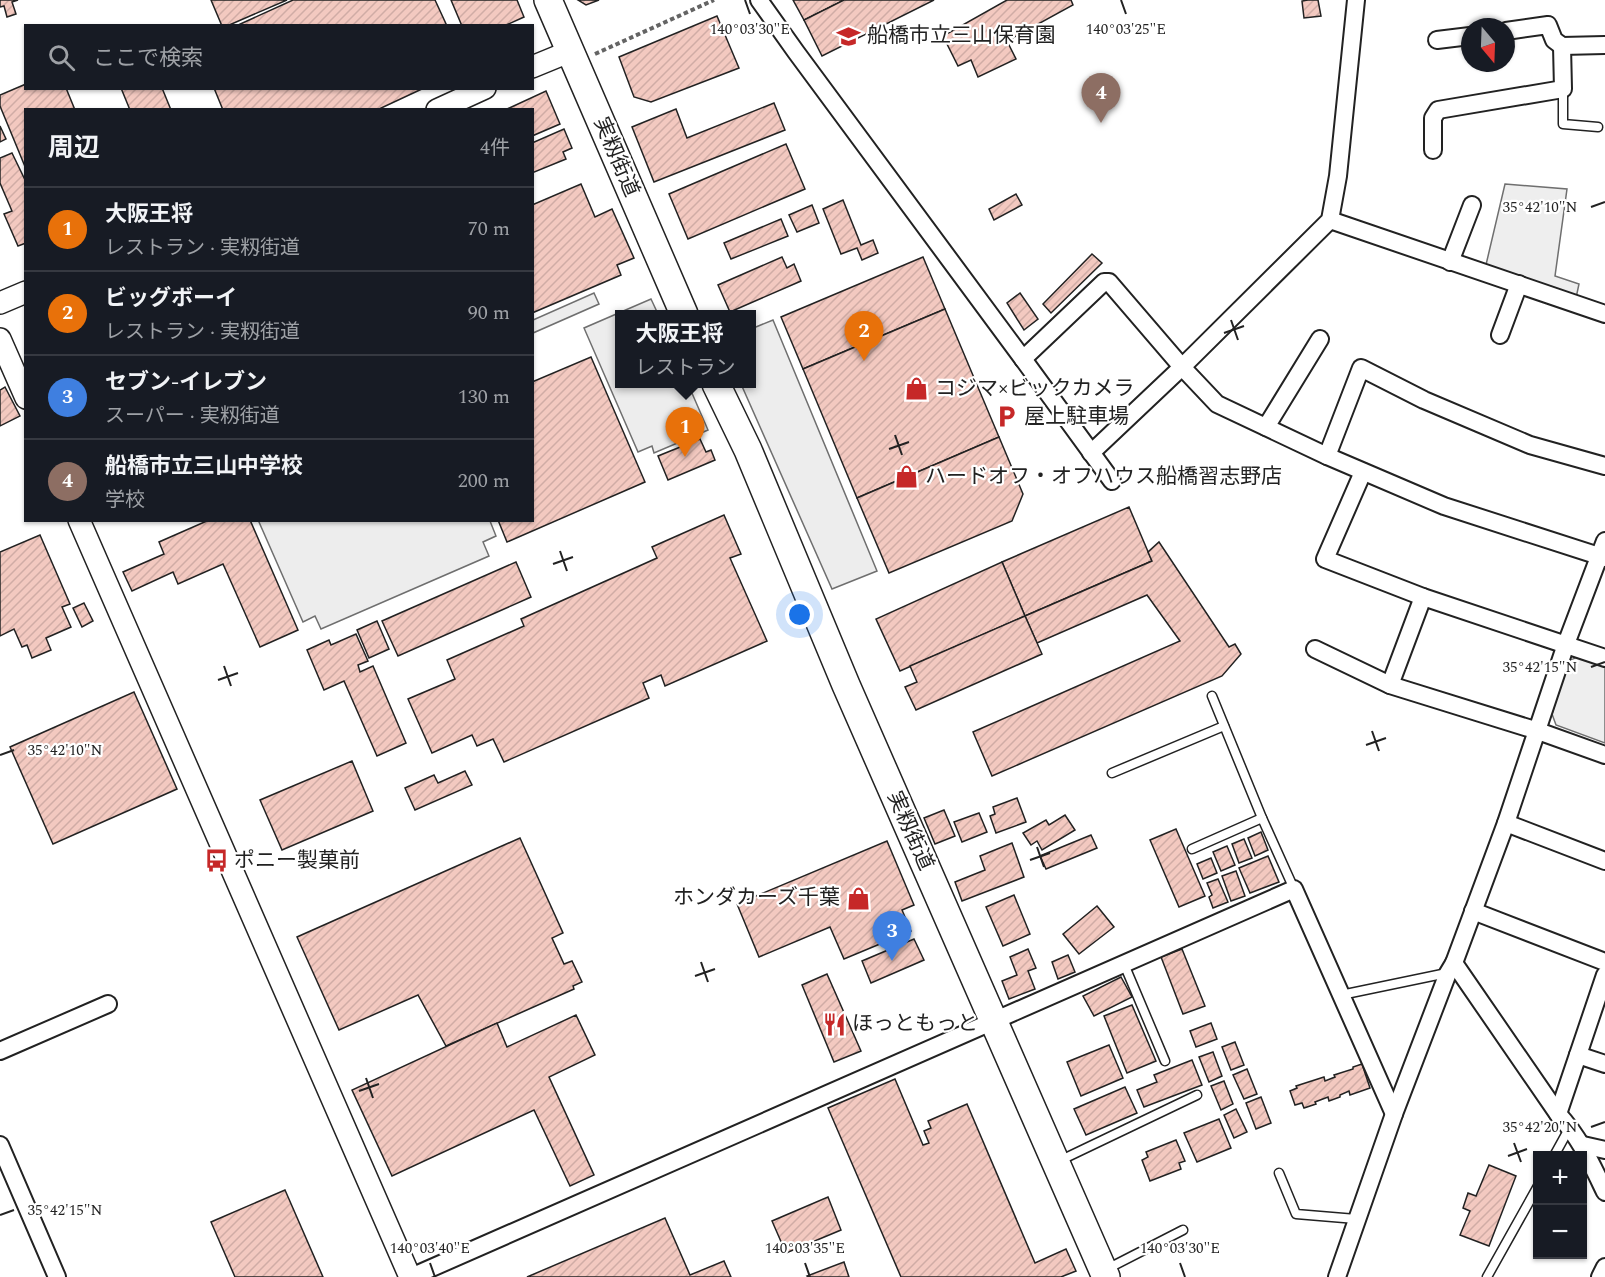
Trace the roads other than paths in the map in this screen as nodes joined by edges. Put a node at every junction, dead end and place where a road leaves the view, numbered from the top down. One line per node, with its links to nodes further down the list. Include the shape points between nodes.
1 (548, 0): 9 (main road, 実籾街道)
2 (759, 0): 27 (street)
3 (1356, 0): 17 (street)
4 (1515, 30): 8 (street, via 1548,25 1554,40)
5 (1461, 37): 6 (street)
6 (1437, 40)
7 (1605, 45): 8 (street)
8 (1562, 46): 11 (street)
9 (582, 53): 10 (street); 22 (main road, 実籾街道)
10 (534, 66)
11 (1563, 89): 14 (lane, via 1563,124); 15 (street, via 1438,110 1433,118)
12 (481, 90): 13 (street)
13 (441, 108)
14 (1598, 127)
15 (1433, 150)
16 (1472, 205): 18 (street)
17 (1330, 220): 18 (street); 28 (street)
18 (1450, 262): 19 (street)
19 (1519, 284): 23 (street); 24 (street)
20 (24, 293): 21 (street)
21 (0, 303)
22 (682, 310)
23 (1605, 314)
24 (1500, 335)
25 (0, 339): 30 (street)
26 (1320, 339): 31 (street)
27 (1023, 359): 28 (street, via 1104,282 1109,282); 32 (street)
28 (1182, 367): 31 (street, via 1217,404); 32 (street)
29 (718, 388): 61 (main road, 実籾街道)
30 (24, 393)
31 (1266, 427): 33 (street)
32 (1091, 453): 36 (street)
33 (1327, 456): 34 (street, via 1361,368 1530,445); 35 (street)
34 (1605, 466)
35 (1363, 472): 38 (street, via 1444,506); 39 (street, via 1325,559)
36 (1112, 481)
37 (80, 522): 83 (street)
38 (1603, 552): 40 (street)
39 (1424, 597): 40 (street); 43 (street)
40 (1566, 644): 42 (street); 46 (street)
41 (1315, 649): 43 (street)
42 (1605, 658)
43 (1390, 685): 46 (street)
44 (1212, 696): 45 (lane)
45 (1224, 726): 48 (lane); 49 (lane)
46 (1538, 731): 47 (street); 50 (street)
47 (1605, 755)
48 (1112, 773)
49 (1262, 819): 51 (lane); 53 (lane)
50 (1506, 823): 52 (street); 54 (street)
51 (1192, 849)
52 (1605, 861)
53 (1294, 889): 56 (street); 59 (street)
54 (1473, 911): 55 (street); 57 (street)
55 (1605, 962)
56 (1124, 964): 61 (street); 64 (lane)
57 (1451, 968): 59 (lane); 67 (street); 68 (street)
58 (1605, 975): 63 (street)
59 (1341, 995): 67 (street)
60 (108, 1004): 62 (street)
61 (994, 1021): 74 (main road, 実籾街道); 83 (street)
62 (0, 1051)
63 (1578, 1054): 65 (street); 68 (street)
64 (1165, 1061)
65 (1605, 1064)
66 (1197, 1095): 74 (lane)
67 (1394, 1114): 78 (street)
68 (1558, 1114): 69 (street)
69 (1570, 1127): 71 (street); 73 (lane)
70 (0, 1145): 82 (street)
71 (1583, 1145): 72 (street); 76 (street)
72 (1605, 1150)
73 (1556, 1151)
74 (1056, 1162): 81 (main road, 実籾街道)
75 (1279, 1173): 78 (lane, via 1296,1214)
76 (1605, 1192)
77 (1533, 1195): 85 (lane)
78 (1356, 1219): 84 (street)
79 (1184, 1230): 81 (lane)
80 (1605, 1267): 86 (street)
81 (1104, 1274)
82 (57, 1277)
83 (411, 1277)
84 (1337, 1277)
85 (1487, 1277)
86 (1600, 1277)

